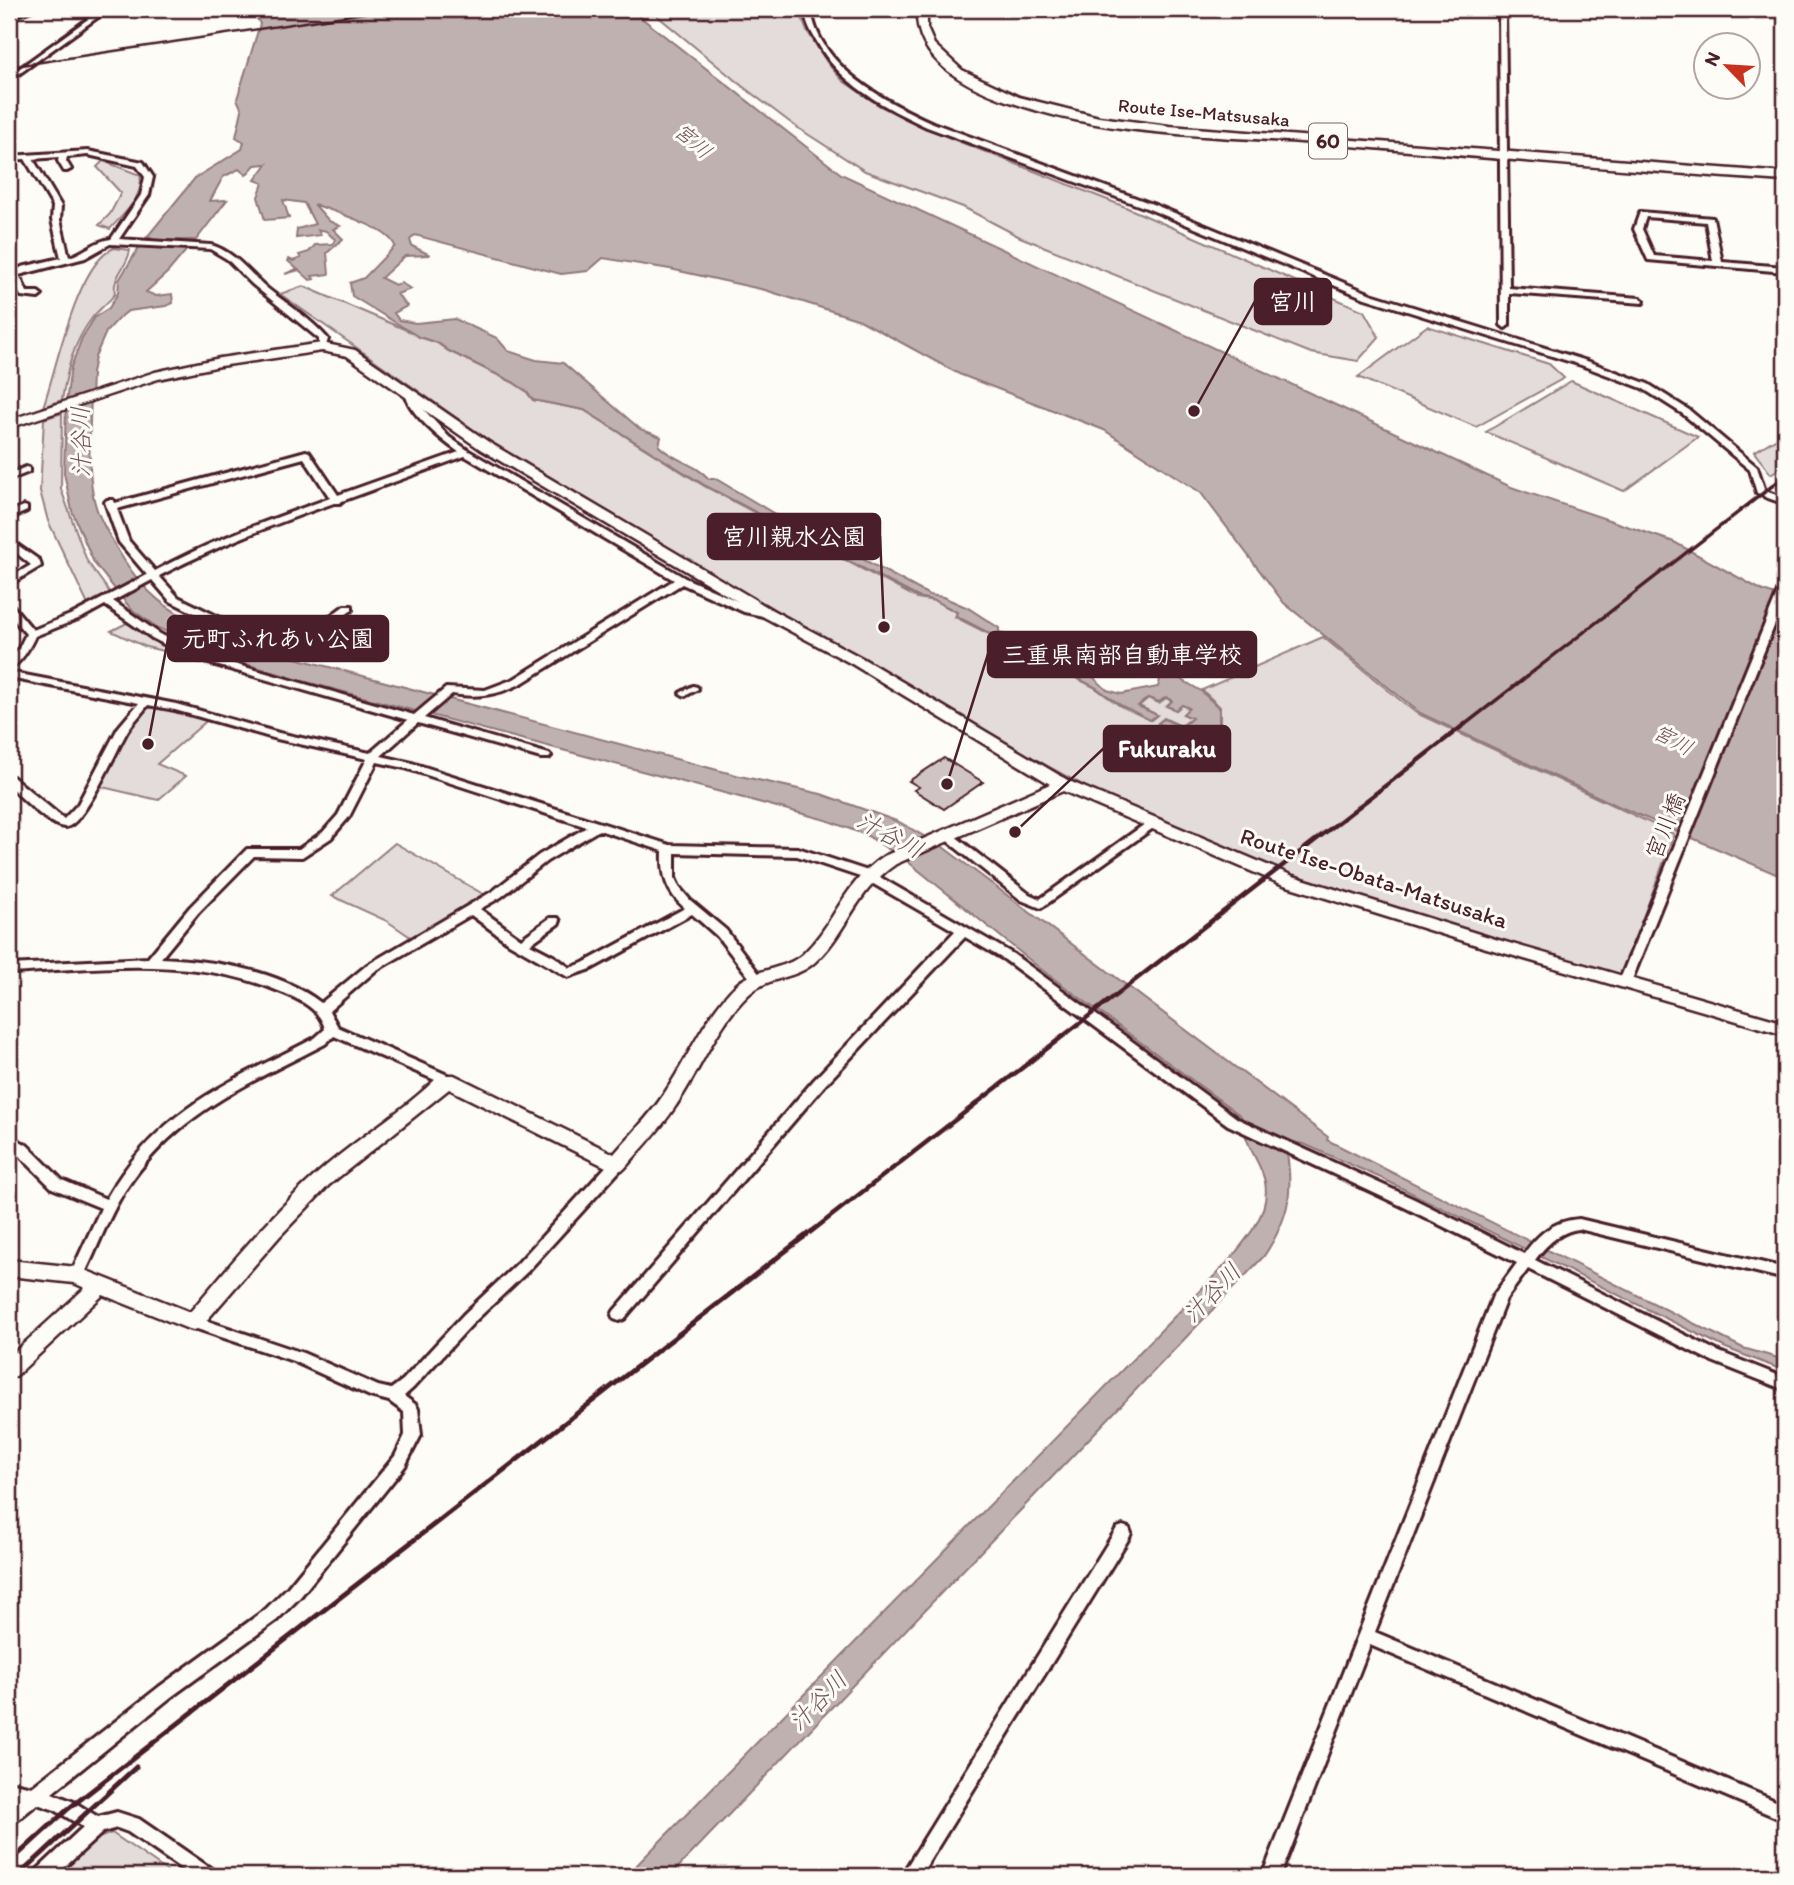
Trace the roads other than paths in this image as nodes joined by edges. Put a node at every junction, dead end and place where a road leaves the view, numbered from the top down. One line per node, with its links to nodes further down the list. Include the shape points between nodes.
1 (32, 9): 6 (street)
2 (106, 9): 7 (street)
3 (808, 9): 31 (street, via 820,42 842,71 900,111 1152,207 1357,292 1645,386 1686,412 1755,469 1764,493)
4 (922, 9): 9 (main road, Route Ise-Matsusaka / 60, via 923,31 938,57 997,93 1056,112 1185,129)
5 (1502, 9): 9 (street)
6 (9, 16)
7 (9, 79)
8 (64, 154): 10 (street); 12 (street, via 62,162); 14 (street, via 97,153 132,161 145,170 149,177 145,195)
9 (1504, 154): 13 (main road, Route Ise-Matsusaka / 60); 20 (street)
10 (28, 157): 11 (street); 16 (street, via 57,206)
11 (9, 158)
12 (67, 169)
13 (1785, 177)
14 (114, 241): 15 (street); 16 (street)
15 (192, 246): 24 (street, via 225,253 303,317 324,339)
16 (65, 259): 19 (street)
17 (1718, 264): 17 (street, via 1651,258 1637,229 1643,214 1710,220); 18 (street)
18 (1785, 270)
19 (11, 275): 21 (street, via 24,294)
20 (1505, 290): 22 (street); 23 (street)
21 (38, 295)
22 (1640, 301)
23 (1505, 325)
24 (322, 346): 25 (main road, Route Ise-Obata-Matsusaka, via 351,354); 26 (main road, via 202,365)
25 (411, 394): 27 (street, via 411,401 446,439); 42 (main road, Route Ise-Obata-Matsusaka, via 485,446)
26 (9, 424)
27 (466, 453): 30 (street); 36 (street)
28 (26, 470): 29 (street)
29 (9, 477)
30 (337, 500): 35 (street, via 236,535); 35 (street, via 306,453 111,505 124,542)
31 (1785, 501)
32 (24, 509): 33 (street)
33 (9, 516)
34 (9, 542): 37 (street, via 36,566)
35 (150, 579): 39 (street); 41 (street, via 191,609 241,632 294,648)
36 (681, 580): 42 (street, via 748,610); 47 (street, via 518,681 493,694 450,690)
37 (9, 582)
38 (1785, 587): 65 (street, 宮川橋)
39 (108, 599): 43 (street); 47 (street, via 156,636 195,656)
40 (9, 608): 43 (street)
41 (348, 608)
42 (769, 614): 51 (main road, Route Ise-Obata-Matsusaka, via 858,661)
43 (31, 634): 44 (street)
44 (9, 666)
45 (9, 675): 46 (street)
46 (146, 701): 49 (street); 50 (street, via 124,728 83,806 66,824)
47 (416, 718): 48 (street); 49 (street)
48 (545, 755)
49 (374, 756): 53 (street); 62 (street, via 343,817 327,835 302,853 251,852)
50 (9, 780)
51 (1063, 785): 52 (main road, Route Ise-Obata-Matsusaka); 54 (main road)
52 (1152, 823): 54 (street, via 1041,904); 65 (main road, Route Ise-Obata-Matsusaka, via 1287,880)
53 (599, 825): 55 (street); 57 (street)
54 (944, 836): 56 (main road, via 890,860)
55 (669, 849): 56 (street, via 797,852); 58 (street, via 666,873)
56 (867, 876): 60 (street); 64 (main road, via 808,958 798,966)
57 (471, 908): 61 (street); 66 (street, via 371,968)
58 (692, 909): 61 (street, via 568,973 552,959); 64 (street, via 716,928)
59 (554, 921): 61 (street)
60 (964, 930): 73 (street, via 1009,957 1233,1122); 78 (street, via 819,1083)
61 (521, 945)
62 (152, 961): 63 (street); 66 (street, via 271,981)
63 (9, 969)
64 (757, 979): 71 (main road, via 728,1005 667,1104)
65 (1625, 982): 67 (main road, Route Ise-Obata-Matsusaka)
66 (321, 1010): 68 (street)
67 (1785, 1029)
68 (332, 1030): 69 (street); 72 (street, via 179,1120 139,1160)
69 (447, 1080): 71 (main road); 79 (main road, via 422,1106 385,1129 323,1180)
70 (9, 1140): 72 (street, via 57,1184)
71 (617, 1164): 82 (street, via 523,1267)
72 (110, 1206): 76 (street)
73 (1527, 1262): 75 (street, via 1542,1240 1579,1224); 81 (street, via 1712,1355); 84 (street, via 1500,1296)
74 (9, 1268): 76 (main road)
75 (1785, 1273)
76 (77, 1275): 77 (main road)
77 (100, 1286): 79 (main road); 80 (main road)
78 (619, 1315)
79 (193, 1322): 82 (street, via 298,1357 374,1392)
80 (13, 1360)
81 (1785, 1384)
82 (393, 1396): 86 (street, via 411,1409 413,1435 408,1449 294,1592 271,1615)
83 (1123, 1533): 92 (street)
84 (1367, 1636): 87 (street); 93 (street)
85 (9, 1790): 86 (street)
86 (34, 1795): 88 (street); 89 (street)
87 (1785, 1813)
88 (9, 1816)
89 (98, 1825): 90 (street); 91 (street, via 126,1821)
90 (43, 1876)
91 (207, 1876)
92 (910, 1876)
93 (1271, 1876)

